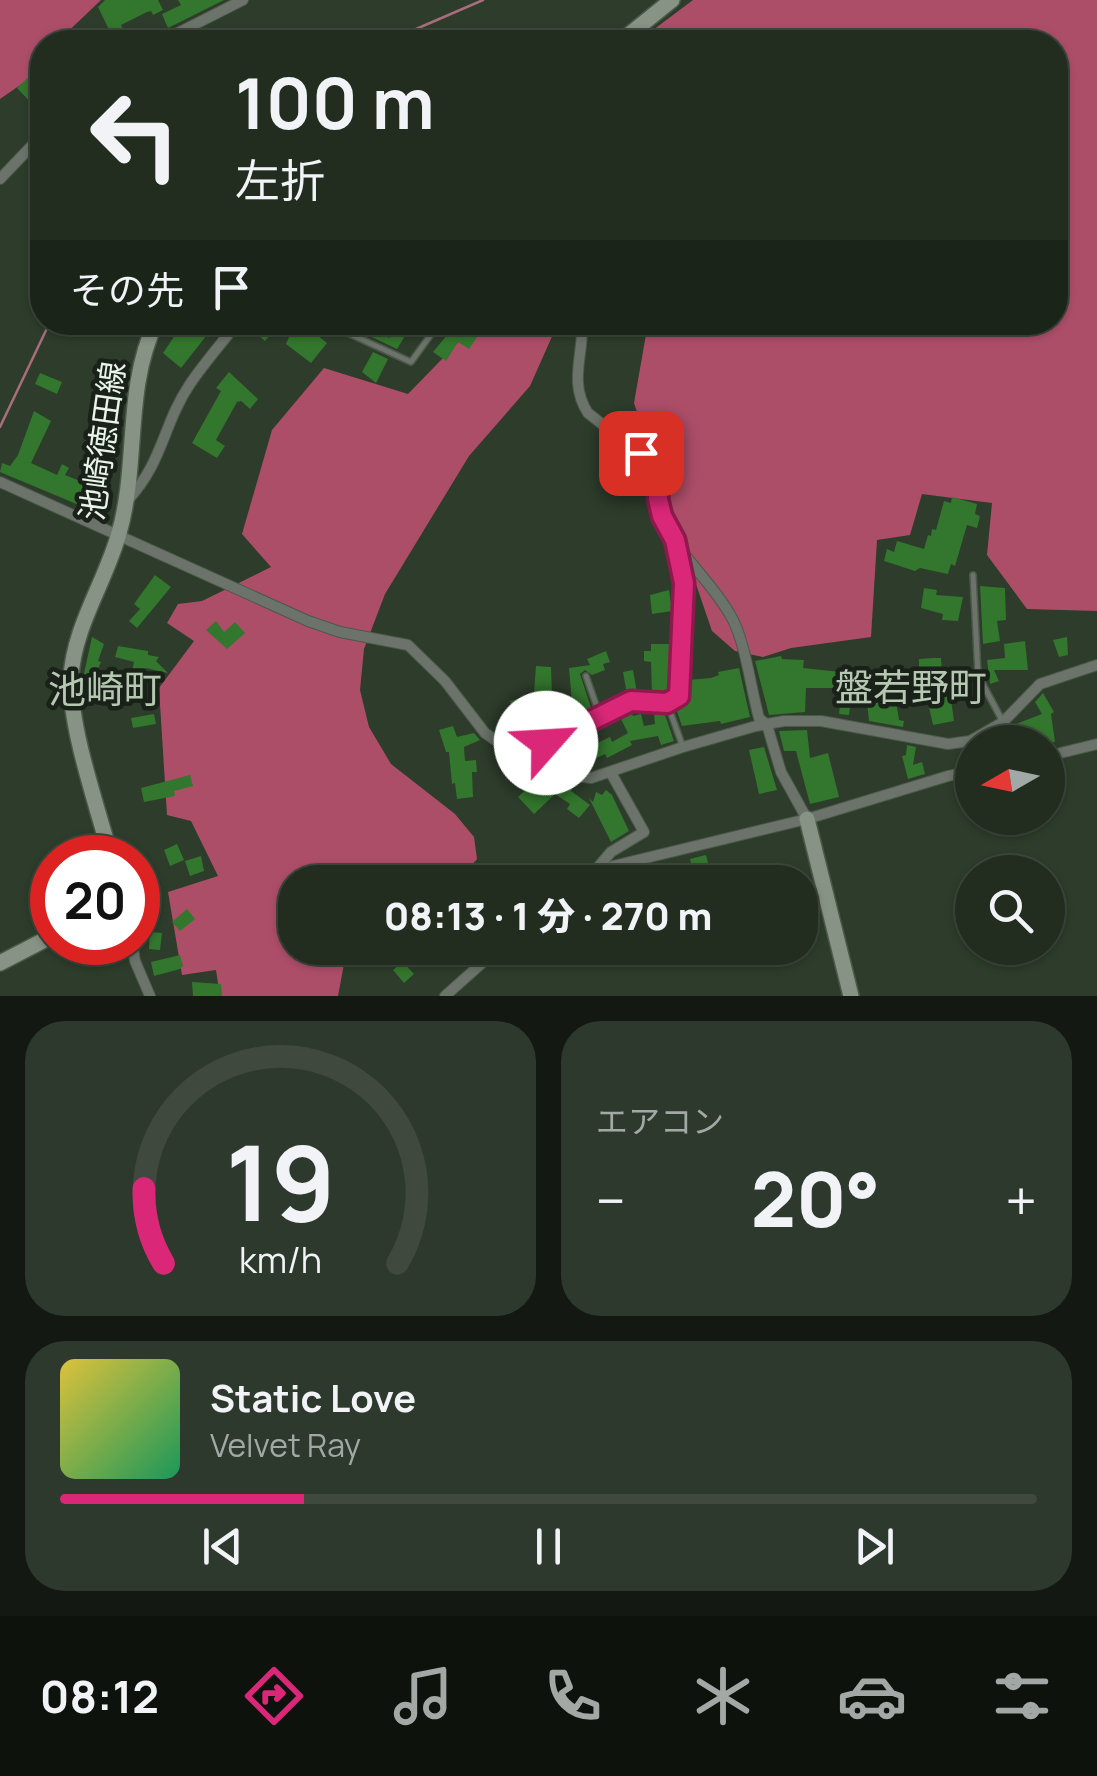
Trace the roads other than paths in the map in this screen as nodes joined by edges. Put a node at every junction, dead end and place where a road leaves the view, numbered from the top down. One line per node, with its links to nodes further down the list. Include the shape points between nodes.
1 (243, 0): 3 (street)
2 (672, 0): 4 (main road)
3 (184, 30)
4 (635, 30)
5 (30, 148): 6 (street)
6 (0, 179)
7 (152, 335): 13 (main road, 池崎徳田線, via 137,378)
8 (228, 335): 13 (street, via 189,385 158,460)
9 (352, 335): 10 (lane, via 411,362)
10 (431, 335)
11 (583, 335): 15 (street, via 576,366 580,401 654,465 662,516)
12 (0, 482): 14 (street)
13 (126, 501): 14 (main road, 池崎徳田線)
14 (119, 534): 27 (street, via 308,622 408,645 484,733); 31 (main road, 池崎徳田線, via 71,674)
15 (675, 540): 19 (lane, via 684,583 679,696); 22 (street, via 733,620 759,718)
16 (973, 574): 21 (lane, via 978,675)
17 (1097, 665): 21 (street, via 1040,684)
18 (586, 676): 20 (lane)
19 (667, 703): 20 (lane, via 631,701); 25 (lane)
20 (600, 716): 27 (lane)
21 (1003, 722): 22 (street, via 970,742 948,744 821,721); 23 (lane)
22 (767, 725): 25 (street); 30 (street, via 781,772)
23 (1004, 725)
24 (1097, 744): 26 (street)
25 (683, 747): 28 (street)
26 (1065, 752)
27 (532, 754): 28 (street, via 576,776)
28 (611, 772): 32 (street, via 644,832)
29 (955, 775): 30 (street)
30 (807, 819): 33 (street); 40 (main road)
31 (105, 835)
32 (599, 865)
33 (617, 865)
34 (30, 947): 35 (main road)
35 (0, 962)
36 (137, 965): 38 (street)
37 (480, 965): 39 (street)
38 (150, 996)
39 (444, 996)
40 (851, 996)

